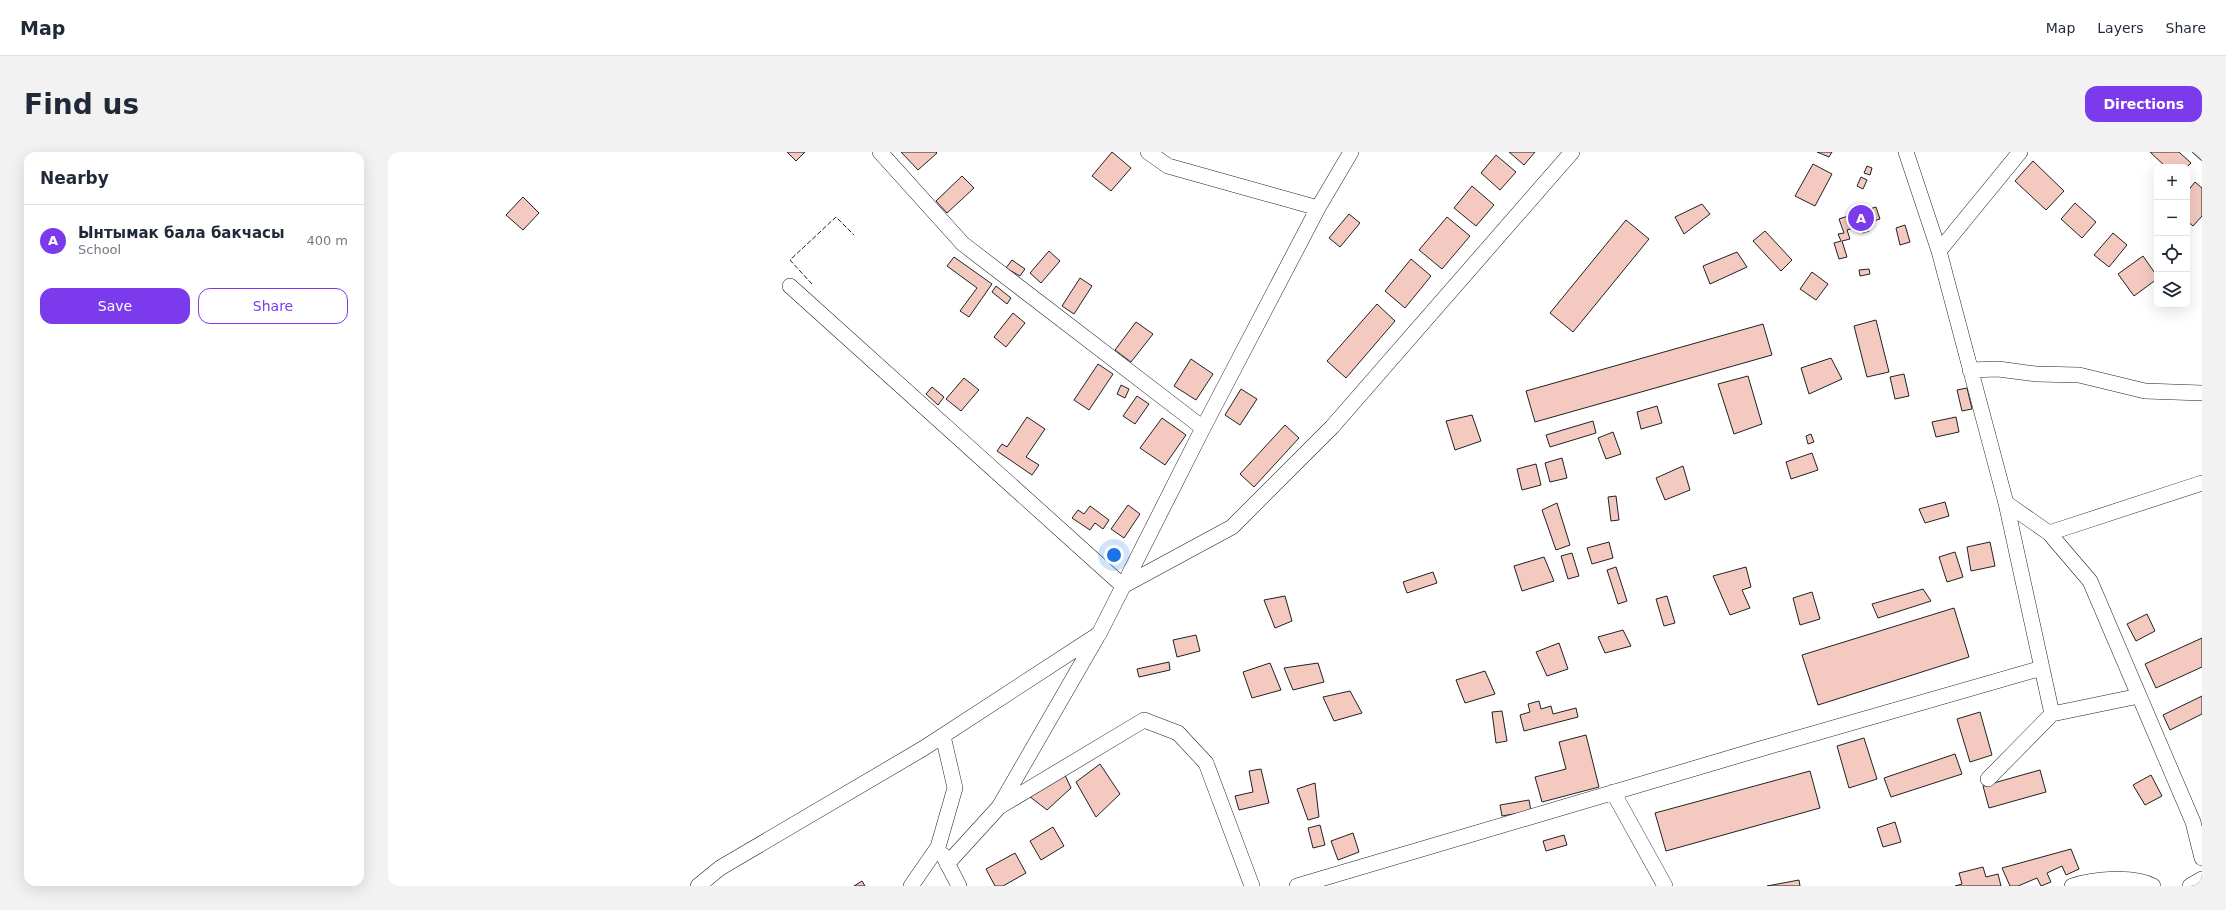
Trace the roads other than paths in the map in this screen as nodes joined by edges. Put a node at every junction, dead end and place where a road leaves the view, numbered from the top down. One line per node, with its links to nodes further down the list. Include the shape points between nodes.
1 (880, 152): 12 (street, via 963,244)
2 (1148, 152): 7 (street, via 1168,166)
3 (1351, 152): 7 (street)
4 (1572, 152): 16 (street, via 1332,427 1232,527)
5 (1906, 152): 8 (street)
6 (2020, 152): 8 (street)
7 (1318, 208): 12 (street)
8 (1939, 251): 10 (street)
9 (790, 286): 16 (street)
10 (1970, 370): 11 (street, via 1998,369 2036,374 2079,375 2145,391); 14 (street)
11 (2202, 393)
12 (1203, 428): 16 (street)
13 (2202, 483): 15 (street)
14 (2006, 503): 15 (street); 18 (street)
15 (2049, 533): 19 (street, via 2090,581)
16 (1123, 586): 17 (street)
17 (1099, 634): 21 (street); 24 (street)
18 (2042, 668): 20 (street); 23 (street)
19 (2139, 696): 20 (street); 26 (street, via 2193,822)
20 (2052, 714): 22 (street)
21 (943, 736): 25 (street, via 955,788); 29 (street, via 720,868)
22 (1988, 779)
23 (1613, 792): 33 (street); 34 (street)
24 (999, 807): 27 (street); 32 (street, via 1144,720 1178,732 1206,763)
25 (938, 847): 27 (street); 30 (street)
26 (2202, 858)
27 (947, 864): 31 (street)
28 (2202, 879): 37 (street)
29 (698, 886)
30 (912, 886)
31 (959, 886)
32 (1252, 886)
33 (1297, 886)
34 (1666, 886)
35 (2072, 886): 36 (street, via 2093,880 2140,880)
36 (2154, 886)
37 (2190, 886)

